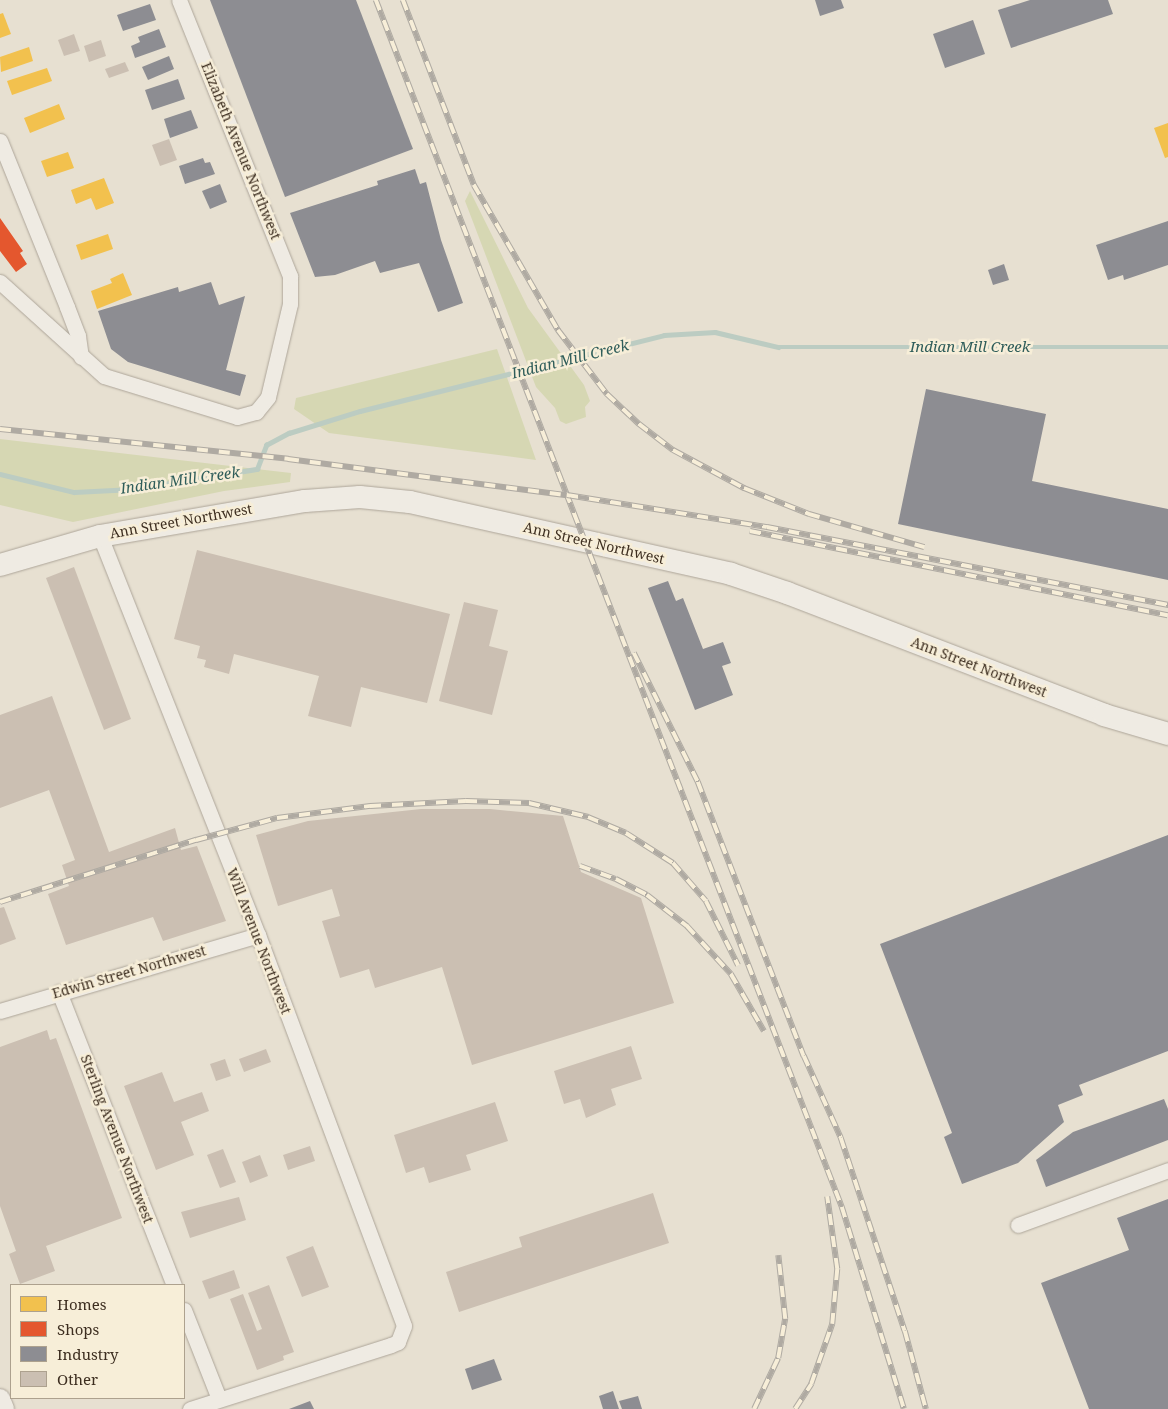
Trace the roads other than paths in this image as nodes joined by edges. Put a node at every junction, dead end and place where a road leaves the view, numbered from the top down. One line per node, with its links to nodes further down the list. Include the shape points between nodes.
1 (179, 0): 4 (street, Elizabeth Avenue Northwest, via 290,276 290,304 268,397 256,412 248,416 202,407 104,376)
2 (0, 141): 4 (street, via 70,314)
3 (0, 282): 4 (street)
4 (81, 357)
5 (100, 536): 6 (main road, Ann Street Northwest); 7 (main road, Ann Street Northwest, via 324,498 360,497 410,502 731,574 787,592 1104,715); 8 (street, Will Avenue Northwest)
6 (0, 565)
7 (1168, 734)
8 (258, 935): 9 (street, Edwin Street Northwest); 16 (street, Will Avenue Northwest, via 401,1315 403,1334 391,1345)
9 (59, 992): 10 (street, Edwin Street Northwest); 13 (street, Sterling Avenue Northwest)
10 (0, 1011)
11 (1168, 1170): 12 (street)
12 (1018, 1225)
13 (174, 1284)
14 (185, 1313): 16 (street)
15 (0, 1399): 17 (street)
16 (219, 1399): 18 (street)
17 (4, 1409)
18 (190, 1409)

